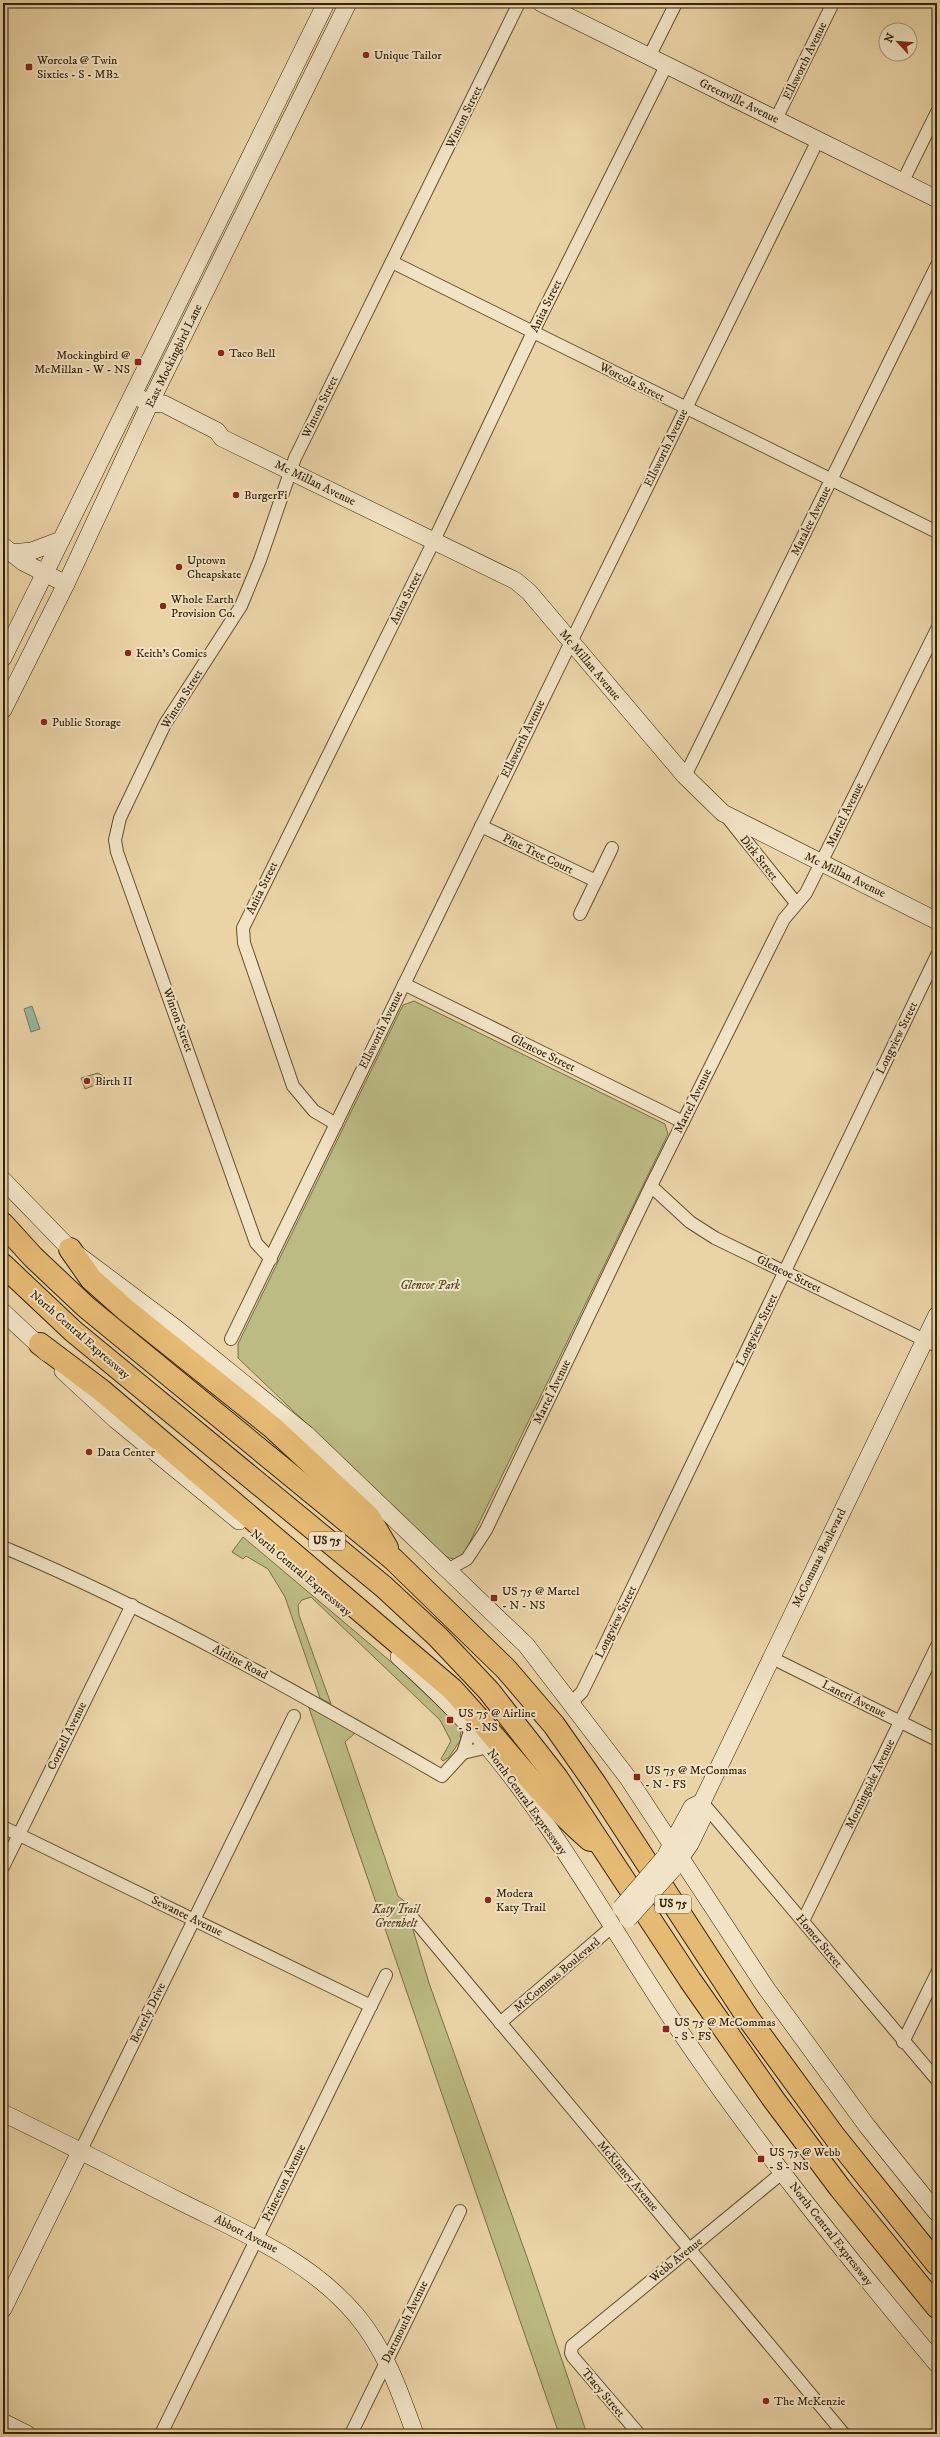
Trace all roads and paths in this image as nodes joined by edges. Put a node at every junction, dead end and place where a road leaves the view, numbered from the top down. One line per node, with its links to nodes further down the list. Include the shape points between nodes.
1 (326, 3): 11 (main road, East Mockingbird Lane)
2 (348, 3): 13 (main road, East Mockingbird Lane)
3 (519, 3): 18 (street, Winton Street)
4 (541, 3): 7 (main road, Greenville Avenue)
5 (676, 3): 7 (street)
6 (833, 3): 10 (street, Ellsworth Avenue)
7 (649, 57): 8 (main road, Greenville Avenue)
8 (666, 66): 10 (main road, Greenville Avenue); 20 (street, Anita Street)
9 (937, 112): 14 (street)
10 (776, 119): 12 (main road, Greenville Avenue)
11 (260, 135): 13 (main road); 16 (main road, East Mockingbird Lane)
12 (818, 140): 14 (main road, Greenville Avenue); 23 (street, Ellsworth Avenue)
13 (279, 143): 17 (main road, East Mockingbird Lane)
14 (903, 182): 15 (main road, Greenville Avenue)
15 (937, 199)
16 (203, 252): 17 (main road); 21 (main road, East Mockingbird Lane)
17 (221, 260): 22 (main road, East Mockingbird Lane)
18 (392, 262): 20 (street, Worcola Street); 24 (street, Winton Street)
19 (937, 265): 25 (street, Matalee Avenue)
20 (533, 332): 23 (street, Worcola Street); 30 (street, Anita Street)
21 (134, 395): 22 (main road, Mc Millan Avenue); 26 (main road, East Mockingbird Lane)
22 (150, 403): 24 (main road, Mc Millan Avenue, via 164,404 217,431 222,438); 27 (main road, East Mockingbird Lane)
23 (686, 409): 25 (street, Worcola Street); 35 (street, Ellsworth Avenue)
24 (291, 471): 30 (main road, Mc Millan Avenue); 56 (street, Winton Street, via 241,606 165,724 120,818 116,840 118,852 256,1243)
25 (831, 480): 28 (street, Worcola Street); 39 (street, Matalee Avenue)
26 (82, 498): 27 (main road); 29 (main road, East Mockingbird Lane)
27 (101, 507): 33 (main road, East Mockingbird Lane)
28 (937, 532)
29 (60, 540): 31 (main road, via 32,551); 32 (main road, East Mockingbird Lane)
30 (434, 541): 35 (main road, Mc Millan Avenue, via 516,581 529,592); 51 (street, Anita Street, via 242,928 244,943 293,1086 314,1111)
31 (7, 550): 32 (main road)
32 (44, 574): 33 (main road); 36 (main road, East Mockingbird Lane)
33 (66, 584): 37 (main road, East Mockingbird Lane)
34 (937, 629): 43 (street, Martel Avenue)
35 (571, 642): 39 (main road, Mc Millan Avenue); 41 (street, Ellsworth Avenue)
36 (3, 658): 37 (main road)
37 (24, 667): 38 (main road, East Mockingbird Lane)
38 (3, 710)
39 (685, 776): 40 (main road, Mc Millan Avenue)
40 (723, 813): 43 (main road, Mc Millan Avenue); 45 (street, Dirk Street)
41 (481, 826): 44 (street, Pine Tree Court); 49 (street, Ellsworth Avenue)
42 (612, 848): 44 (street)
43 (821, 863): 45 (street, Martel Avenue, via 806,893); 47 (main road, Mc Millan Avenue)
44 (596, 881): 46 (street)
45 (796, 903): 50 (street, Martel Avenue, via 784,919)
46 (580, 914)
47 (937, 921)
48 (937, 955): 58 (street, Longview Street)
49 (404, 984): 50 (street, Glencoe Street); 51 (street, Ellsworth Avenue)
50 (682, 1122): 53 (street, Martel Avenue)
51 (336, 1124): 56 (street, Ellsworth Avenue)
52 (3, 1180): 55 (main road)
53 (651, 1186): 58 (street, Glencoe Street, via 701,1230); 66 (street, Martel Avenue, via 486,1530 466,1559)
54 (3, 1224): 65 (highway, North Central Expressway / US 75, via 33,1257 86,1307)
55 (70, 1249): 65 (highway, via 91,1280 272,1427 369,1517); 66 (main road, via 177,1329 306,1434)
56 (271, 1259): 61 (street, Ellsworth Avenue)
57 (3, 1265): 80 (highway, North Central Expressway / US 75, via 68,1327 374,1579 438,1637 489,1691 528,1738)
58 (785, 1272): 62 (street, Glencoe Street); 70 (street, Longview Street, via 582,1692)
59 (3, 1312): 63 (main road, North Central Expressway)
60 (937, 1315): 62 (main road, McCommas Boulevard)
61 (232, 1339)
62 (931, 1343): 69 (main road, McCommas Boulevard)
63 (40, 1344): 73 (main road, North Central Expressway, via 75,1383 110,1415 351,1614 405,1662); 80 (highway, via 107,1395 452,1689 561,1815)
64 (3, 1547): 67 (street, Airline Road)
65 (393, 1559): 100 (highway, North Central Expressway / US 75, via 506,1669 554,1725 748,2018 835,2137)
66 (449, 1569): 70 (main road, via 526,1645)
67 (132, 1605): 76 (street, Airline Road, via 316,1703 442,1776); 79 (street, Cornell Avenue)
68 (937, 1646): 72 (street, Morningside Avenue)
69 (772, 1658): 72 (street, Laneri Avenue); 77 (main road, McCommas Boulevard)
70 (572, 1702): 81 (main road, via 628,1778)
71 (294, 1716): 85 (street, Beverly Drive)
72 (901, 1722): 74 (street, Laneri Avenue); 86 (street, Morningside Avenue)
73 (471, 1728): 75 (main road, North Central Expressway); 76 (street, Airline Road)
74 (937, 1740)
75 (488, 1747): 76 (street); 84 (main road, North Central Expressway, via 554,1837)
76 (463, 1753)
77 (702, 1802): 81 (main road, McCommas Boulevard, via 704,1815); 86 (street, Homer Street)
78 (3, 1827): 79 (street, Sewanee Avenue)
79 (19, 1834): 82 (street, Cornell Avenue); 85 (street, Sewanee Avenue)
80 (609, 1856): 101 (highway, North Central Expressway / US 75, via 702,1998 783,2112 864,2218)
81 (672, 1858): 84 (main road, McCommas Boulevard, bridge); 97 (main road, via 867,2126)
82 (3, 1867)
83 (412, 1917): 90 (street, McKinney Avenue)
84 (621, 1918): 90 (street, McCommas Boulevard); 95 (main road, North Central Expressway, via 675,2023)
85 (194, 1920): 89 (street, Sewanee Avenue); 94 (street, Beverly Drive)
86 (803, 1921): 91 (street, Homer Street)
87 (937, 1973): 91 (street)
88 (386, 1975): 89 (street, Princeton Avenue)
89 (371, 2006): 98 (street, Princeton Avenue)
90 (500, 2023): 99 (street, McKinney Avenue)
91 (903, 2042): 92 (street, Homer Street)
92 (937, 2080)
93 (3, 2113): 94 (main road, Abbott Avenue)
94 (81, 2150): 98 (main road, Abbott Avenue); 102 (main road, Beverly Drive)
95 (783, 2172): 99 (street, Webb Avenue); 105 (main road, North Central Expressway, via 863,2275)
96 (460, 2211): 104 (street, Dartmouth Avenue)
97 (937, 2213)
98 (256, 2239): 104 (main road, Abbott Avenue, via 304,2266 329,2286 357,2316); 108 (street, Princeton Avenue)
99 (690, 2249): 103 (street, Webb Avenue, via 574,2344); 112 (street, McKinney Avenue)
100 (937, 2264)
101 (937, 2307)
102 (3, 2309)
103 (571, 2350): 111 (street, Tracy Street, via 573,2357)
104 (387, 2360): 109 (street, Dartmouth Avenue); 110 (main road, Abbott Avenue)
105 (937, 2364)
106 (3, 2422): 107 (main road)
107 (28, 2434)
108 (160, 2434)
109 (351, 2434)
110 (415, 2434)
111 (639, 2434)
112 (844, 2434)

